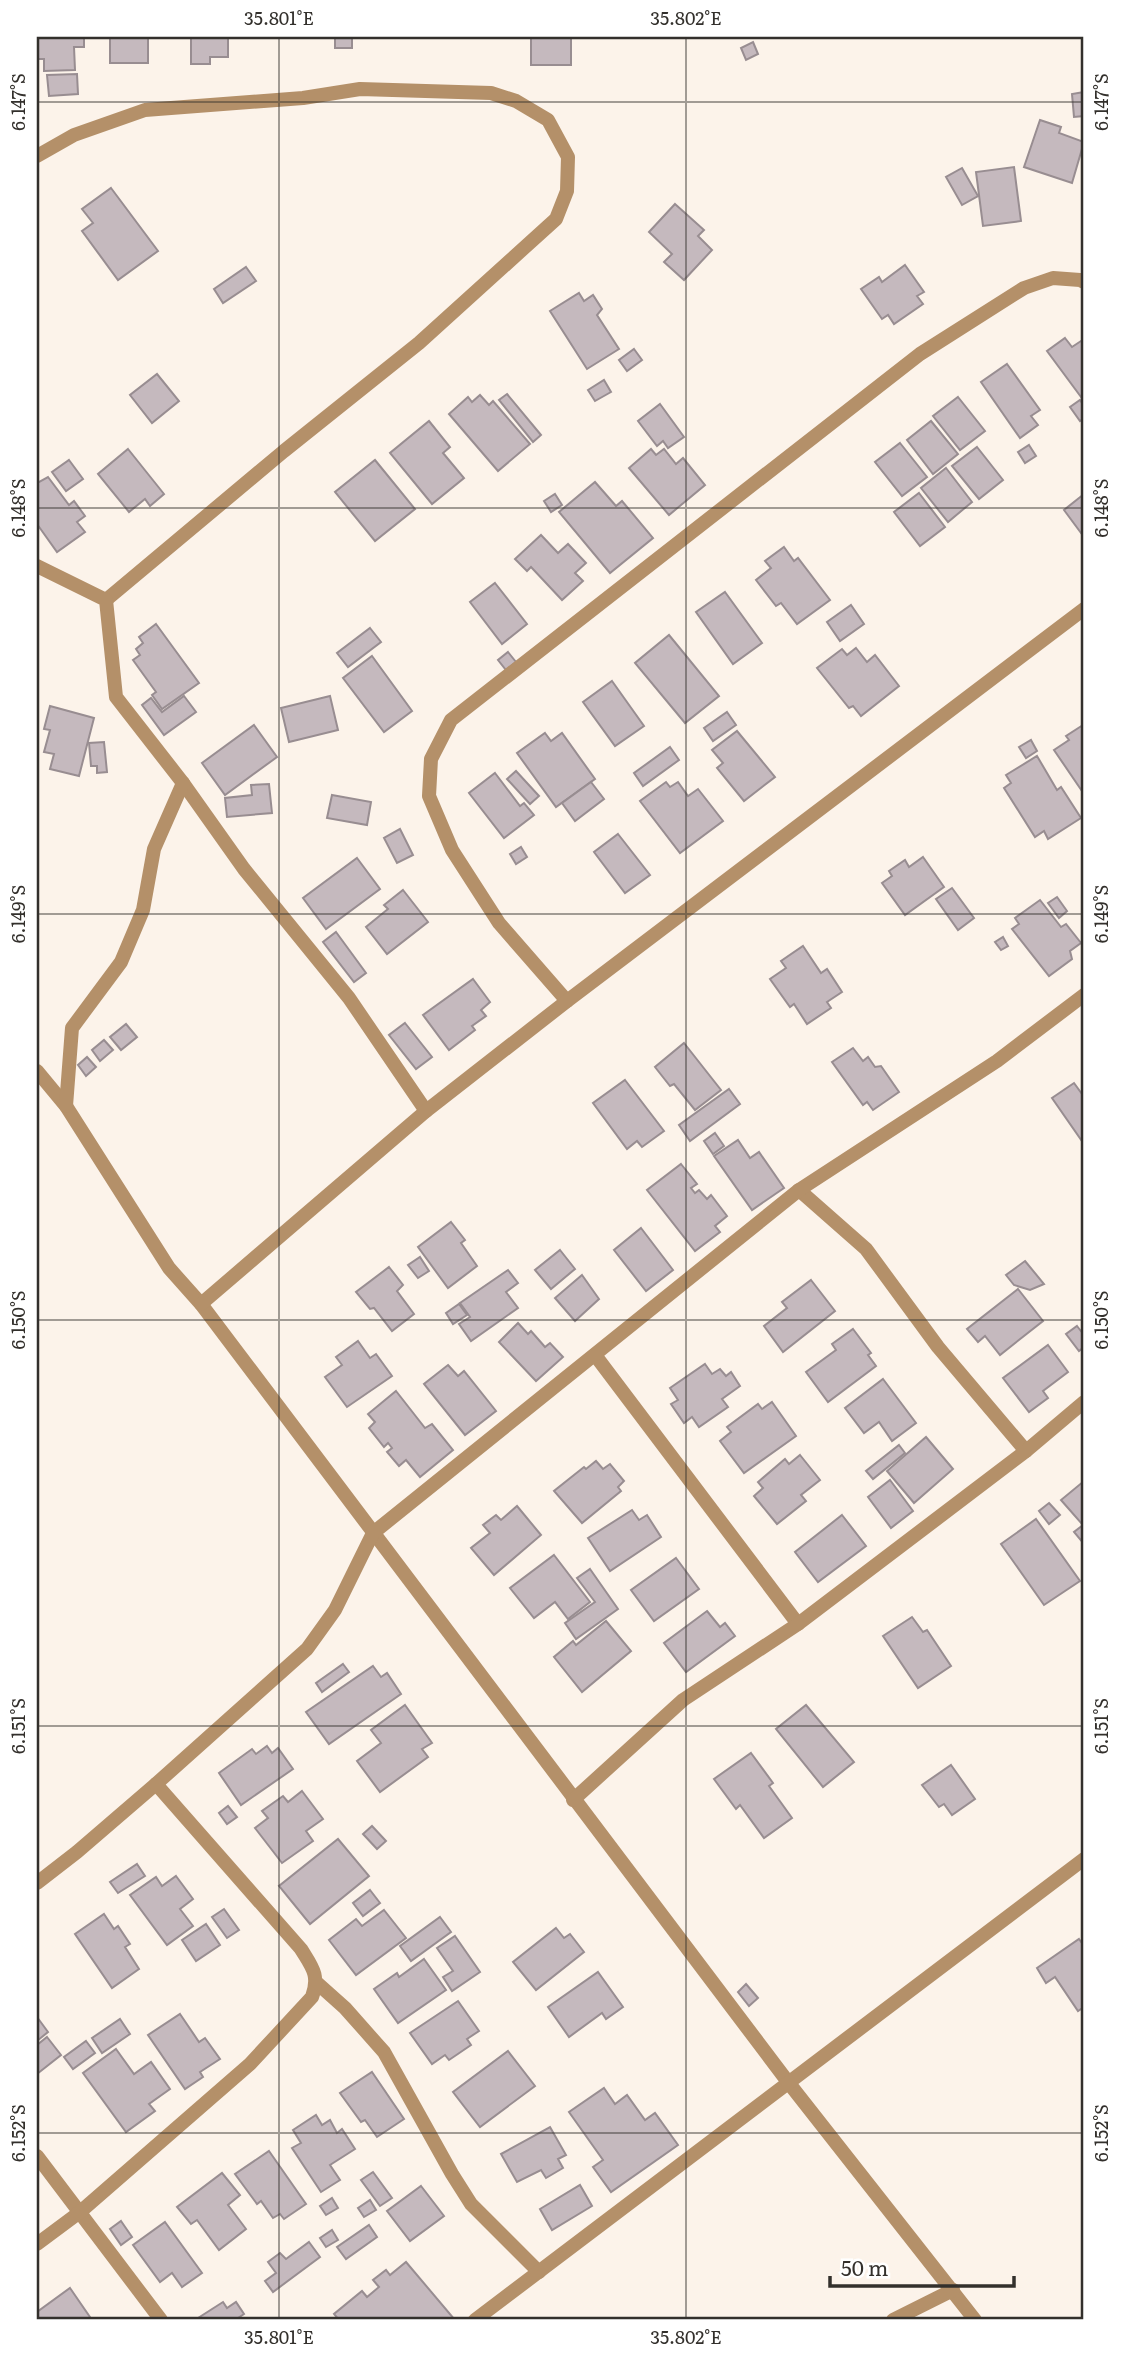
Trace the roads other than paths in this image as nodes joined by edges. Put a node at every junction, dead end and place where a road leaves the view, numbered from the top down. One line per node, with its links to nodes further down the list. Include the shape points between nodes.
1 (37, 156): 4 (street, via 74,135 145,110 360,89 491,93 516,101 548,120 568,157 567,191 556,219 418,343)
2 (1084, 282): 8 (street, via 1052,278 1024,288 920,354 451,720 431,759 429,796 452,850 499,923)
3 (37, 566): 4 (street)
4 (106, 600): 6 (street, via 116,698)
5 (1084, 609): 8 (street)
6 (183, 783): 10 (street, via 153,849 143,910 121,962 72,1028); 11 (street, via 244,869 349,998)
7 (1084, 995): 12 (street, via 997,1061)
8 (567, 1001): 11 (street)
9 (37, 1071): 10 (street)
10 (66, 1106): 13 (street, via 169,1268)
11 (426, 1111): 13 (street)
12 (799, 1191): 14 (street); 16 (street, via 866,1249 937,1347)
13 (201, 1304): 17 (street)
14 (595, 1355): 17 (street); 18 (street)
15 (1084, 1402): 16 (street)
16 (1026, 1451): 18 (street)
17 (373, 1533): 19 (street, via 335,1610 307,1649); 20 (street)
18 (798, 1624): 20 (street, via 683,1700)
19 (156, 1784): 22 (street); 23 (street, via 301,1949)
20 (573, 1800): 24 (street)
21 (1084, 1860): 24 (street)
22 (37, 1883)
23 (317, 1983): 26 (street, via 312,1997 250,2064); 28 (street, via 384,2052 471,2204)
24 (788, 2082): 28 (street); 29 (street)
25 (37, 2156): 26 (street)
26 (80, 2212): 27 (street); 30 (street)
27 (37, 2244)
28 (539, 2272): 31 (street)
29 (953, 2290): 32 (street); 33 (street)
30 (161, 2320)
31 (475, 2320)
32 (893, 2320)
33 (975, 2320)

